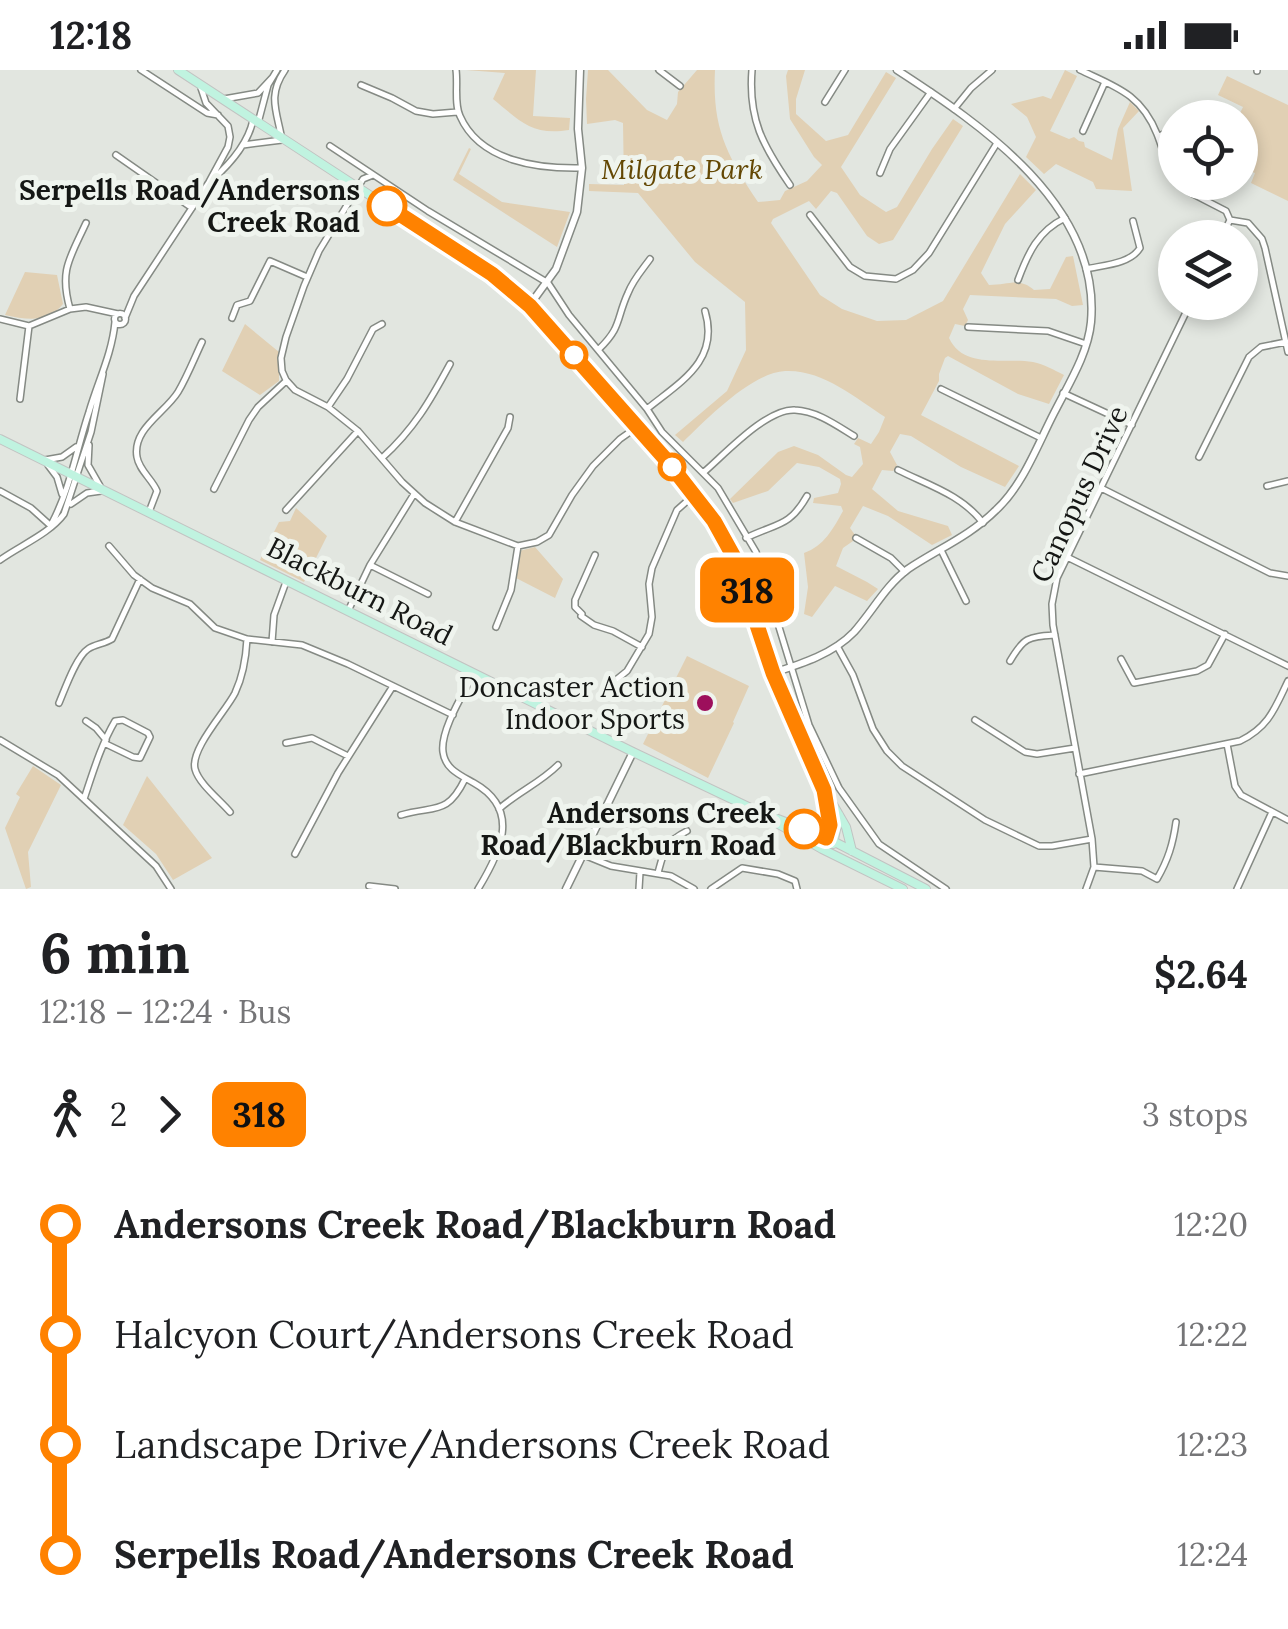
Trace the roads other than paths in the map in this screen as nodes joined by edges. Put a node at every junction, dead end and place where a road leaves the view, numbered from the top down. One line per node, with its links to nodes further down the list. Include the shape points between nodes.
1 (142, 70): 21 (street)
2 (178, 70): 13 (main road)
3 (456, 70): 20 (street)
4 (580, 70): 30 (street)
5 (658, 70): 15 (street)
6 (752, 70): 34 (street, via 756,124)
7 (844, 70): 18 (street)
8 (897, 70): 16 (street)
9 (992, 70): 19 (street)
10 (1080, 70): 12 (street)
11 (278, 73): 17 (street, via 257,94); 22 (street); 25 (street, via 274,102)
12 (1106, 82): 23 (street); 24 (street, via 1139,102)
13 (200, 85): 17 (main road); 21 (street)
14 (361, 85): 20 (street, via 416,111)
15 (680, 86)
16 (931, 92): 19 (street); 31 (street)
17 (221, 99): 22 (main road)
18 (826, 102)
19 (954, 109): 26 (street)
20 (457, 112): 30 (street, via 489,149 548,169)
21 (221, 116): 33 (street, via 230,142)
22 (256, 121): 25 (main road); 27 (street)
23 (1083, 130)
24 (1158, 136)
25 (282, 140): 27 (street); 35 (main road)
26 (997, 142): 38 (street, via 929,254 896,280 865,276 850,266); 39 (street)
27 (243, 144): 33 (street)
28 (330, 146): 32 (street)
29 (116, 155): 37 (street)
30 (582, 168): 48 (street, via 577,212)
31 (880, 173)
32 (374, 175): 35 (street); 48 (street)
33 (210, 182): 37 (street)
34 (790, 185)
35 (358, 188): 46 (street); 49 (main road)
36 (1203, 200): 41 (street)
37 (192, 208): 54 (street)
38 (810, 215)
39 (1066, 218): 45 (street); 47 (street, via 1036,240)
40 (1133, 220): 45 (street, via 1136,254)
41 (1230, 220)
42 (86, 223): 50 (street, via 64,274)
43 (1258, 234): 60 (street)
44 (650, 260): 62 (street, via 629,289 614,335)
45 (1086, 270): 61 (street)
46 (307, 277): 53 (street, via 270,261 250,301 238,304); 66 (street, via 282,350)
47 (1018, 280)
48 (548, 283): 49 (street); 62 (street)
49 (530, 306): 74 (main road)
50 (70, 309): 54 (street, via 86,307); 57 (street)
51 (705, 311): 71 (street, via 710,329 700,362)
52 (0, 318): 57 (street)
53 (232, 318)
54 (119, 319): 65 (street)
55 (1182, 320): 73 (street, Canopus Drive)
56 (382, 324): 70 (street)
57 (29, 326): 69 (street)
58 (968, 326): 61 (street, via 1048,331)
59 (202, 342): 99 (street, via 176,395 138,441 138,462 157,491)
60 (1286, 342): 63 (street); 81 (street, via 1248,357)
61 (1086, 344): 68 (street)
62 (599, 349): 71 (street)
63 (1288, 352)
64 (450, 364): 82 (street, via 417,421)
65 (103, 374): 76 (street); 80 (street)
66 (286, 380): 70 (street); 91 (street, via 258,407)
67 (941, 390): 78 (street)
68 (1064, 394): 73 (street); 78 (street)
69 (20, 399)
70 (328, 407): 75 (street)
71 (647, 410): 85 (street)
72 (510, 417): 100 (street)
73 (1132, 425): 89 (street, Canopus Drive)
74 (636, 427): 94 (main road); 106 (street, via 593,466 548,536)
75 (358, 431): 82 (street); 98 (street)
76 (91, 432): 86 (street); 90 (street, via 88,465)
77 (854, 436): 85 (street, via 791,409 758,426)
78 (1041, 438): 101 (street, via 1020,481)
79 (0, 439): 83 (main road, Blackburn Road)
80 (80, 442): 83 (street, via 64,456); 86 (street)
81 (1199, 457)
82 (382, 458): 93 (street)
83 (42, 460): 86 (main road, Blackburn Road); 96 (street, via 58,477)
84 (898, 470): 101 (street, via 954,496)
85 (704, 472): 103 (street)
86 (73, 475): 90 (main road, Blackburn Road); 96 (street); 97 (street)
87 (1288, 481): 88 (street)
88 (1268, 486)
89 (1101, 488): 109 (street, Canopus Drive); 113 (street)
90 (104, 490): 97 (street); 99 (main road, Blackburn Road)
91 (214, 490)
92 (0, 491): 102 (street)
93 (414, 494): 100 (street); 111 (street)
94 (694, 494): 125 (street, via 676,510 652,568 652,617); 130 (main road, via 732,550)
95 (807, 496): 103 (street, via 784,524)
96 (63, 497): 102 (street)
97 (67, 507): 102 (street)
98 (286, 510)
99 (150, 512): 115 (main road, Blackburn Road)
100 (455, 522): 106 (street)
101 (983, 523): 107 (street)
102 (51, 526): 110 (street)
103 (746, 538): 129 (street)
104 (856, 538): 112 (street)
105 (110, 546): 114 (street)
106 (518, 546): 119 (street)
107 (941, 550): 112 (street); 117 (street)
108 (595, 555): 125 (street, via 575,607 594,625)
109 (1067, 556): 120 (street); 121 (street, Canopus Drive, via 1053,593)
110 (0, 560)
111 (370, 566): 116 (street); 118 (street)
112 (905, 572): 124 (street)
113 (1288, 576)
114 (140, 579): 122 (street, via 190,604 215,628); 135 (street, via 112,639 83,653)
115 (288, 580): 118 (main road, Blackburn Road); 123 (street)
116 (428, 594)
117 (966, 601)
118 (348, 611): 131 (main road, Blackburn Road)
119 (496, 627)
120 (1225, 634): 126 (street, via 1208,665 1197,671 1134,683); 128 (street)
121 (1055, 635): 127 (street, via 1021,642); 143 (street, Canopus Drive)
122 (247, 639): 123 (street); 153 (street, via 236,691 194,764)
123 (272, 642): 134 (street, via 302,645)
124 (836, 646): 129 (street); 160 (street, via 872,730 902,766 984,820 1040,846)
125 (642, 647): 133 (street)
126 (1121, 658)
127 (1010, 662)
128 (1288, 666)
129 (791, 667): 130 (street); 180 (street, via 809,725 840,788 880,844)
130 (773, 673): 149 (main road)
131 (474, 674): 136 (street); 144 (main road, Blackburn Road)
132 (1288, 680): 142 (street, via 1264,725)
133 (610, 684)
134 (393, 686): 136 (street); 145 (street)
135 (58, 703)
136 (453, 715): 148 (street, via 443,757)
137 (975, 720): 143 (street, via 1024,752)
138 (86, 721): 140 (street)
139 (0, 740): 150 (street)
140 (105, 741): 140 (street, via 119,719 150,740 136,758); 150 (street)
141 (286, 743): 145 (street, via 312,738)
142 (1227, 744): 147 (street); 154 (street, via 1235,786)
143 (1075, 748): 147 (street, Canopus Drive)
144 (633, 752): 152 (main road, Blackburn Road); 165 (street)
145 (348, 756): 164 (street)
146 (558, 765): 151 (street)
147 (1079, 774): 160 (street, Canopus Drive)
148 (465, 779): 151 (street); 155 (street, via 443,807)
149 (824, 790): 156 (main road); 161 (main road)
150 (84, 799): 171 (street, via 156,866)
151 (499, 809): 173 (street, via 502,840)
152 (757, 811): 161 (main road, Blackburn Road); 163 (main road, Blackburn Road)
153 (230, 812)
154 (1274, 813): 157 (street); 182 (street)
155 (401, 814)
156 (839, 814): 161 (main road); 162 (main road)
157 (1288, 820)
158 (1176, 822): 166 (street, via 1157,879 1142,871)
159 (687, 831): 168 (street, via 665,848)
160 (1092, 838): 166 (street, Canopus Drive)
161 (830, 840): 162 (main road, Blackburn Road); 163 (main road)
162 (852, 852): 170 (main road, Blackburn Road)
163 (829, 853): 179 (main road, Blackburn Road)
164 (295, 854)
165 (584, 855): 167 (street); 174 (street)
166 (1094, 867): 181 (street, Canopus Drive)
167 (640, 872): 168 (street); 175 (street)
168 (658, 873): 176 (street)
169 (369, 886): 172 (street)
170 (921, 888)
171 (171, 889)
172 (395, 889)
173 (478, 889)
174 (566, 889)
175 (639, 889)
176 (694, 889)
177 (711, 889): 178 (street, via 742,868 778,874)
178 (798, 889)
179 (903, 889)
180 (946, 889)
181 (1086, 889)
182 (1236, 889)

